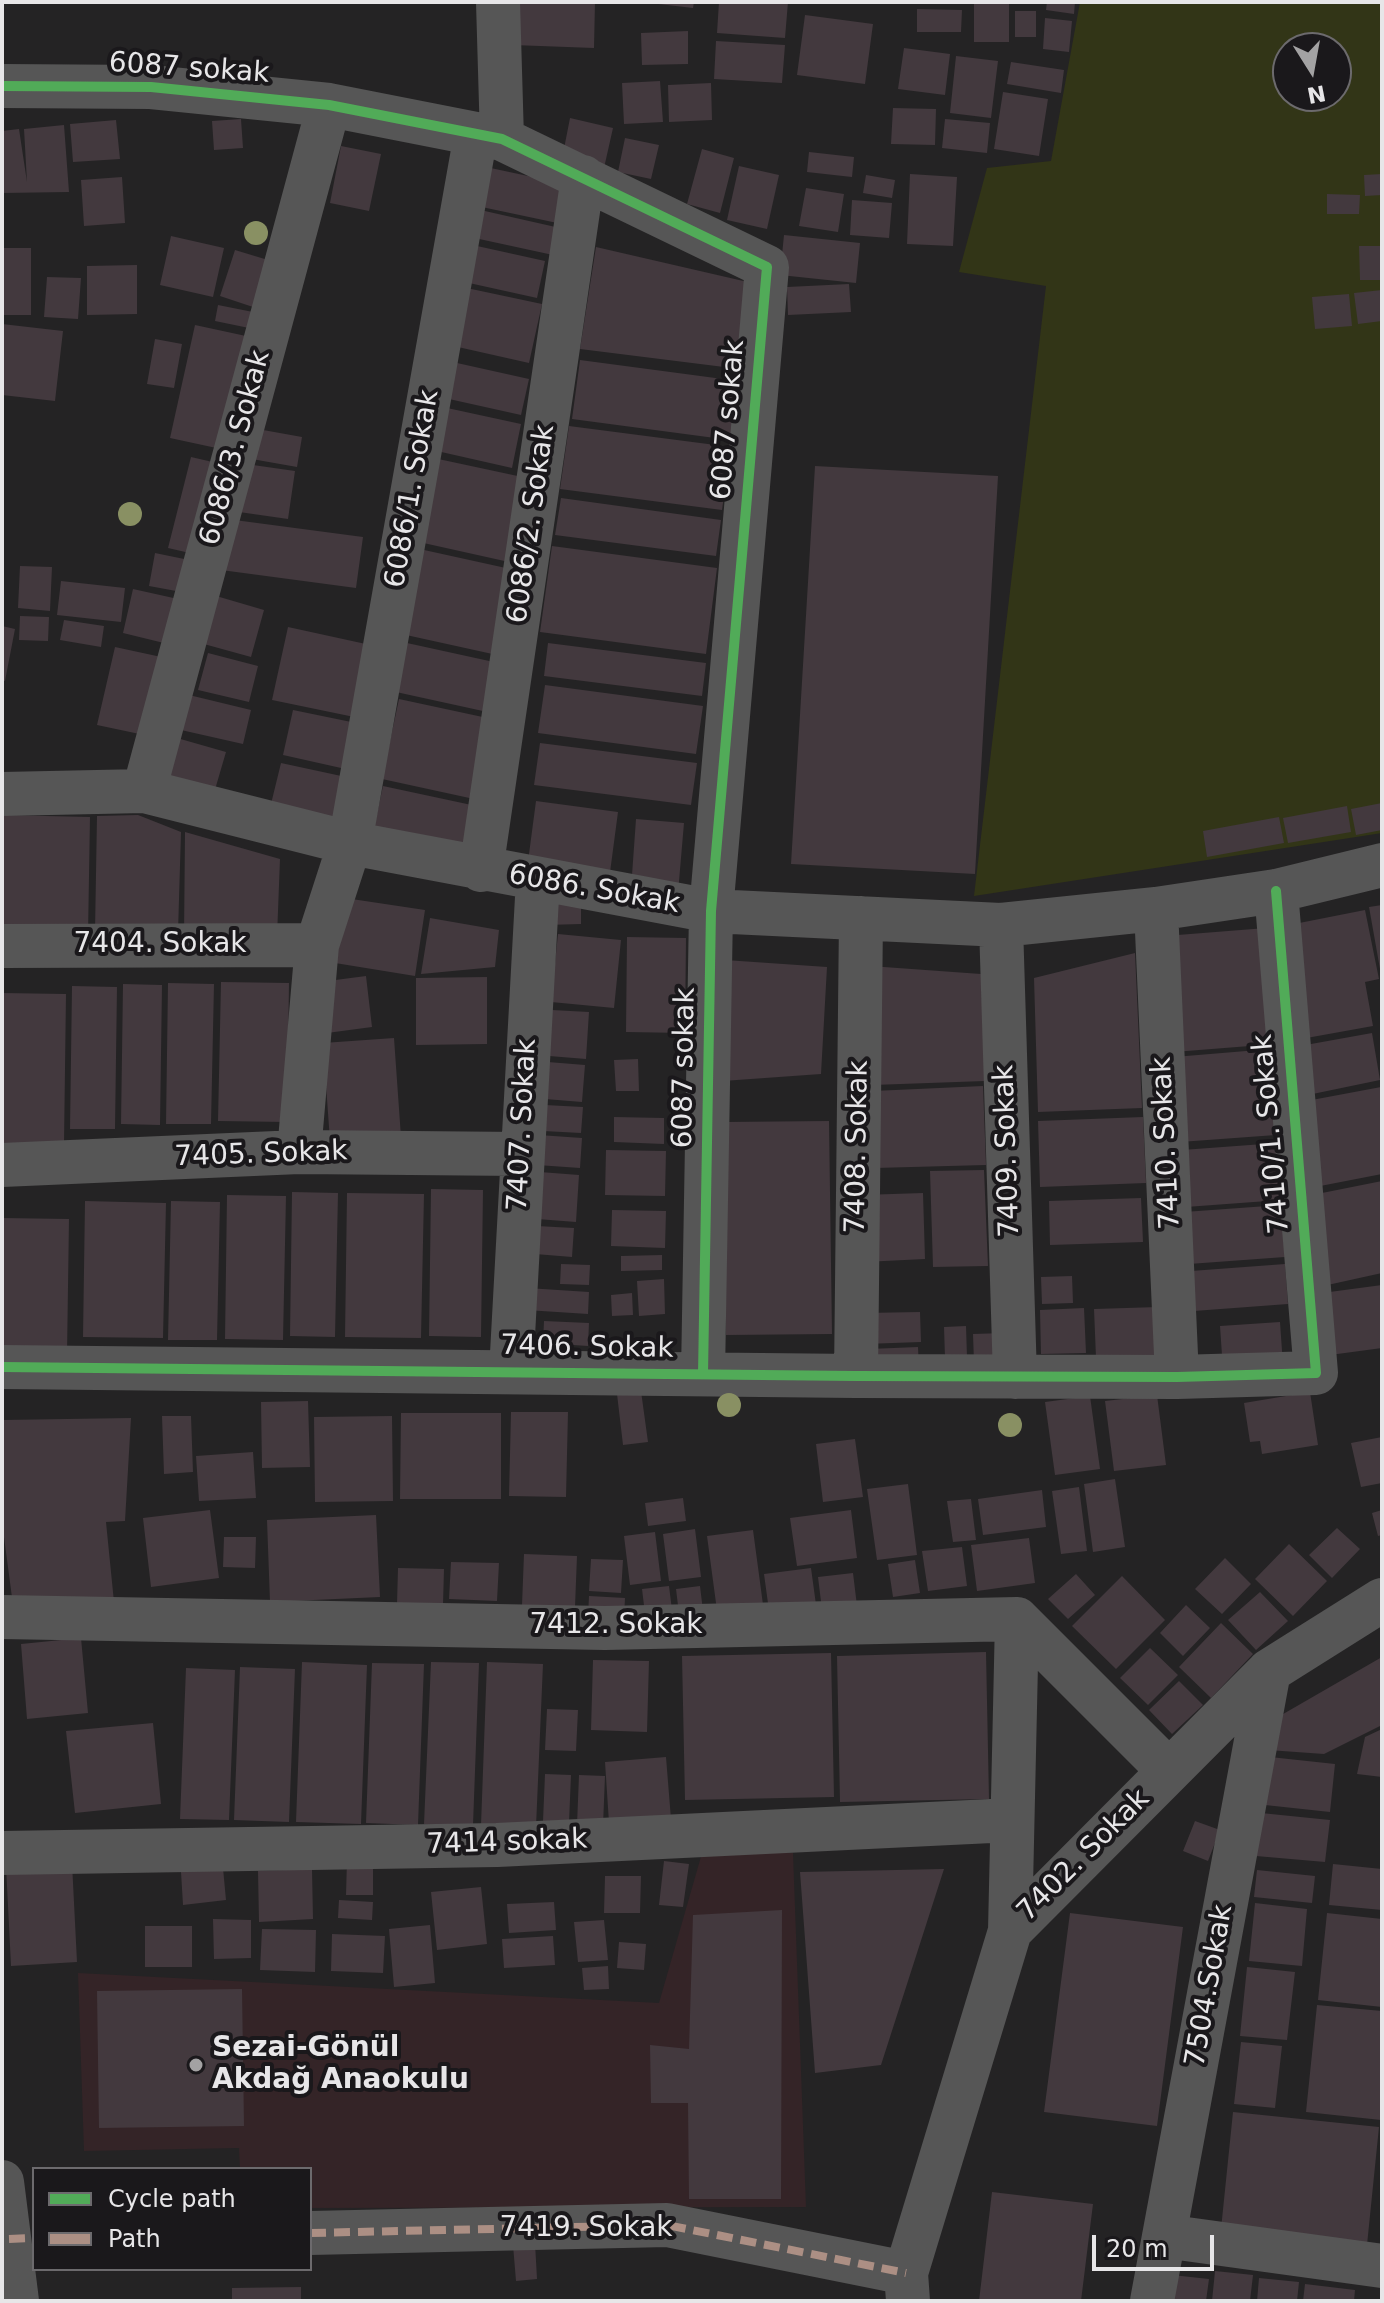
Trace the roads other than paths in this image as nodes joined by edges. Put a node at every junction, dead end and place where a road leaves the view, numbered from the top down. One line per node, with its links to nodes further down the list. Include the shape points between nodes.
1 (498, 2): 4 (street, 6086/1. Sokak)
2 (2, 86): 3 (street, 6087 sokak, via 151,87)
3 (329, 105): 4 (street, 6087 sokak); 6 (street, 6086/3. Sokak)
4 (489, 137): 5 (street, 6087 sokak); 8 (street, 6086/1. Sokak)
5 (583, 177): 10 (street, 6086/2. Sokak); 14 (street, 6087 sokak, via 767,267)
6 (144, 791): 7 (street, 6086. Sokak); 8 (street, 6086. Sokak)
7 (2, 794)
8 (350, 843): 10 (street, 6086. Sokak); 17 (street, 6086/1. Sokak)
9 (1382, 865): 12 (street, 6086. Sokak)
10 (481, 870): 11 (street, 6086. Sokak)
11 (538, 879): 14 (street, 6086. Sokak); 20 (street, 7407. Sokak)
12 (1276, 891): 13 (street, 6086. Sokak); 24 (street, 7410/1. Sokak)
13 (1156, 909): 16 (street, 6086. Sokak); 28 (street, 7410. Sokak)
14 (711, 911): 15 (street, 6086. Sokak); 25 (street, 6087 sokak)
15 (861, 918): 16 (street, 6086. Sokak); 26 (street, 7408. Sokak)
16 (1001, 925): 27 (street, 7409. Sokak)
17 (317, 945): 18 (street, 7404. Sokak); 19 (street, 6086/1. Sokak)
18 (2, 946)
19 (299, 1152): 20 (street, 7405. Sokak); 21 (street, 7405. Sokak)
20 (521, 1154): 23 (street, 7407. Sokak)
21 (2, 1165)
22 (2, 1367): 23 (street, 7406. Sokak)
23 (511, 1372): 25 (street, 7406. Sokak)
24 (1316, 1373): 28 (street, 7406. Sokak)
25 (703, 1374): 26 (street, 7406. Sokak)
26 (856, 1376): 27 (street, 7406. Sokak)
27 (1015, 1377): 28 (street, 7406. Sokak)
28 (1177, 1377)
29 (1382, 1600): 32 (street, 7402. Sokak)
30 (2, 1617): 31 (street, 7412. Sokak, via 605,1628)
31 (1017, 1619): 33 (street); 34 (street)
32 (1269, 1671): 33 (street, 7402. Sokak); 39 (street, 7504.Sokak)
33 (1168, 1770): 36 (street, 7402. Sokak)
34 (1012, 1820): 35 (street, 7414 sokak, via 497,1845); 36 (street)
35 (2, 1853)
36 (1010, 1931): 42 (street, 7402. Sokak)
37 (2, 2182): 40 (street)
38 (312, 2233): 42 (street, 7419. Sokak, via 667,2225)
39 (1164, 2236): 41 (street); 44 (street, 7504.Sokak)
40 (22, 2239): 43 (street)
41 (1382, 2266)
42 (907, 2287)
43 (17, 2301)
44 (1152, 2301)

